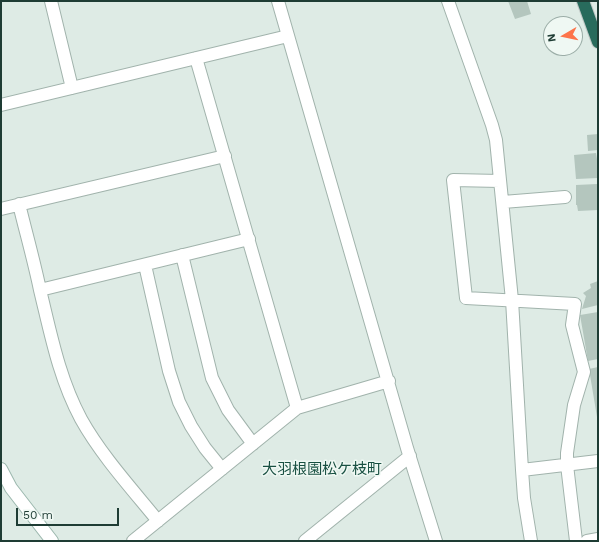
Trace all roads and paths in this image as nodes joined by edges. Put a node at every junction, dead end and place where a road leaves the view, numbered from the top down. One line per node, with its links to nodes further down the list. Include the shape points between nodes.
1 (51, 1): 8 (street)
2 (278, 1): 5 (street)
3 (448, 1): 11 (street, via 492,125)
4 (583, 1): 6 (highway)
5 (288, 36): 7 (street); 21 (street)
6 (598, 42)
7 (196, 58): 8 (street); 10 (street)
8 (72, 88): 9 (street)
9 (1, 105)
10 (225, 156): 14 (street); 16 (street)
11 (500, 182): 13 (street); 20 (street, via 453,180 466,298)
12 (565, 197): 13 (street)
13 (503, 202): 20 (street)
14 (19, 204): 15 (street); 19 (street)
15 (1, 209)
16 (250, 239): 17 (street); 22 (street)
17 (182, 255): 18 (street); 23 (street, via 212,378 228,410)
18 (145, 265): 19 (street); 28 (street, via 169,371 179,402 201,442)
19 (40, 290): 30 (street, via 51,340 81,419)
20 (512, 300): 26 (street, via 575,304 572,326 584,372 574,405); 29 (street)
21 (389, 381): 22 (street); 24 (street)
22 (297, 408): 23 (street)
23 (253, 444): 28 (street)
24 (410, 456): 34 (street); 35 (street)
25 (598, 461): 26 (street)
26 (567, 465): 29 (street); 37 (street)
27 (1, 469): 32 (street, via 19,498)
28 (222, 469): 30 (street)
29 (522, 470): 36 (street)
30 (158, 521): 33 (street)
31 (598, 539): 38 (street)
32 (52, 541)
33 (133, 541)
34 (305, 541)
35 (436, 541)
36 (531, 541)
37 (576, 541)
38 (587, 541)

